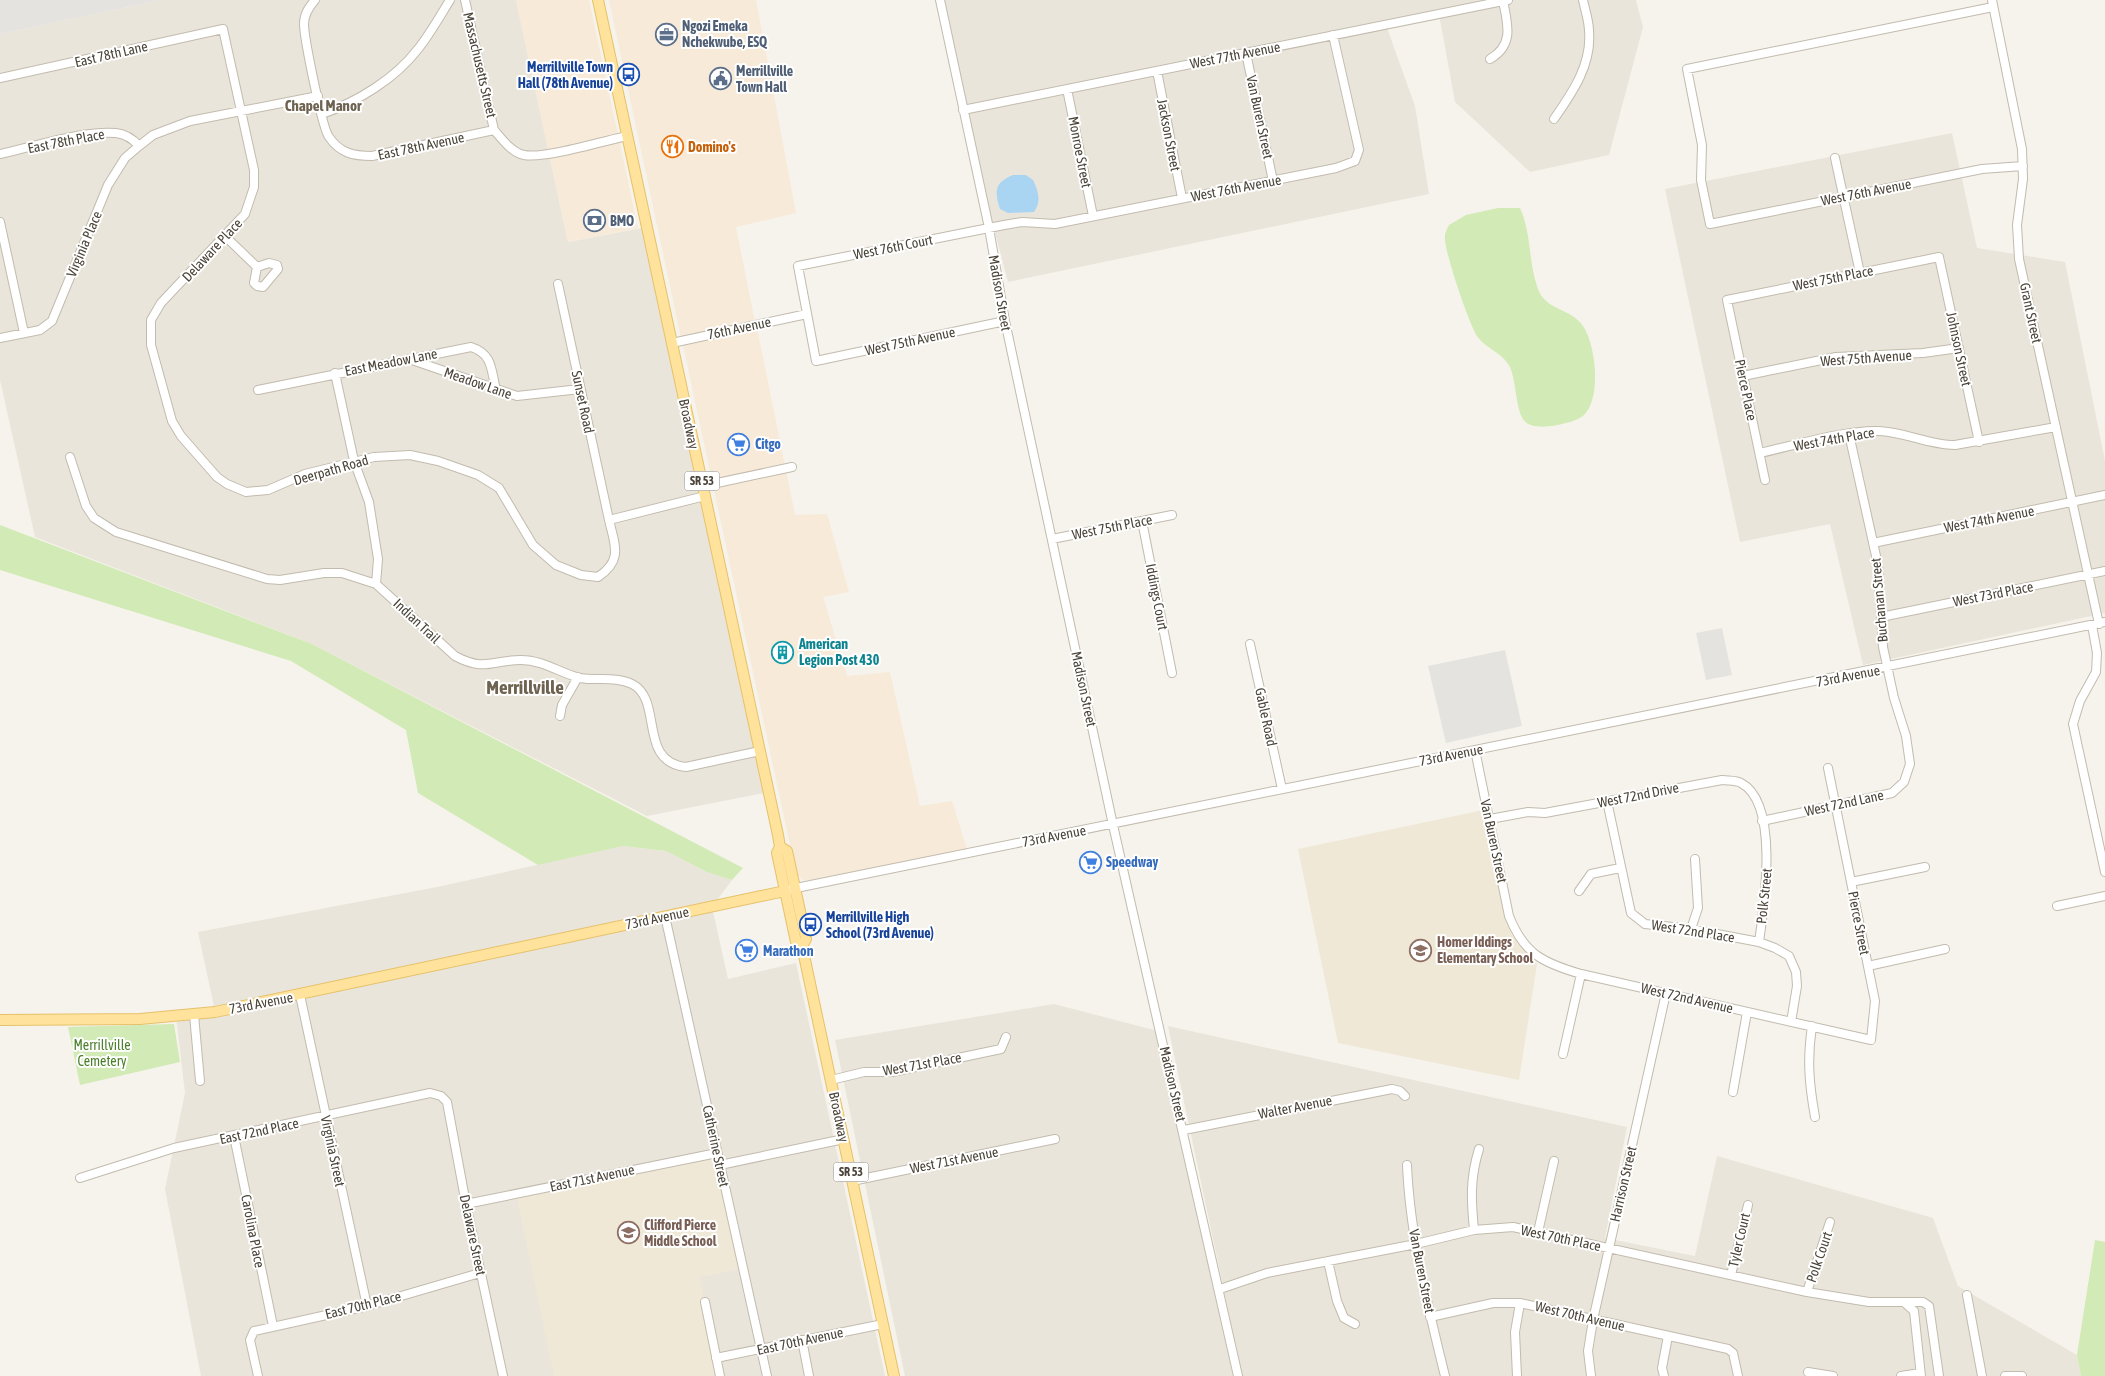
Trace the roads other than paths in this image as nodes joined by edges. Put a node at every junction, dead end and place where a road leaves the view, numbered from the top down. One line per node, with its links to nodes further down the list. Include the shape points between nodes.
1 (316, 0): 16 (street, East 78th Avenue, via 306,13 304,22)
2 (450, 0): 19 (street, via 418,49 403,65 384,81 341,107)
3 (465, 0): 21 (street, Massachusetts Street)
4 (598, 0): 22 (main road, Broadway / SR 53)
5 (940, 0): 17 (street, Madison Street)
6 (1505, 0): 10 (street, West 77th Avenue); 12 (street, via 1506,41 1502,52)
7 (1583, 0): 20 (street, via 1590,31 1588,54 1575,90)
8 (1992, 4): 26 (street, Grant Street); 28 (street, West 76th Avenue, via 1687,69 1702,145 1701,180 1710,224)
9 (223, 29): 14 (street, East 78th Lane); 18 (street, Delaware Place)
10 (1333, 35): 11 (street, West 77th Avenue); 27 (street, West 76th Avenue, via 1359,150 1355,161)
11 (1246, 53): 13 (street, West 77th Avenue); 27 (street, Van Buren Street)
12 (1490, 59)
13 (1157, 71): 15 (street, West 77th Avenue); 29 (street, Jackson Street)
14 (0, 78)
15 (1067, 89): 17 (street, West 77th Avenue); 30 (street, Monroe Street)
16 (318, 96): 18 (street); 19 (street, East 78th Avenue)
17 (963, 110): 32 (street, Madison Street)
18 (242, 112): 23 (street, via 170,127); 33 (street, Delaware Place, via 254,170 254,187 245,214)
19 (322, 114): 21 (street, East 78th Avenue, via 328,136 341,150 355,156 372,156)
20 (1554, 119)
21 (494, 130): 22 (street, via 522,155 540,155)
22 (627, 136): 43 (main road, Broadway / SR 53)
23 (139, 146): 24 (street, East 78th Place, via 132,138 118,133 96,133); 41 (street, Virginia Place, via 126,158 108,185 52,321 40,330)
24 (0, 154)
25 (1835, 158): 28 (street)
26 (2023, 166): 28 (street, West 76th Avenue, via 1982,169); 52 (street, Grant Street, via 2018,250)
27 (1273, 181): 29 (street, West 76th Avenue)
28 (1844, 197): 36 (street)
29 (1182, 198): 30 (street, West 76th Avenue)
30 (1093, 216): 32 (street, West 76th Avenue, via 1056,224 1022,222)
31 (0, 222): 41 (street)
32 (989, 228): 39 (street, West 76th Court, via 798,266); 40 (street, Madison Street)
33 (226, 237): 35 (street); 44 (street, Delaware Place, via 161,303 151,320)
34 (1939, 257): 36 (street, West 75th Place); 45 (street, Johnson Street)
35 (257, 266)
36 (1860, 273): 38 (street, West 75th Place)
37 (558, 284): 51 (street, Sunset Road)
38 (1726, 300): 48 (street, Pierce Place)
39 (807, 314): 40 (street, West 75th Avenue, via 816,361); 43 (street, 76th Avenue)
40 (1005, 321): 66 (street, Madison Street)
41 (24, 333): 42 (street, Virginia Place)
42 (0, 338)
43 (672, 342): 60 (main road, Broadway / SR 53)
44 (151, 346): 57 (street, Deerpath Road, via 172,421 181,436 227,484 246,492 260,491 305,474)
45 (1959, 348): 48 (street, West 75th Avenue, via 1836,358); 54 (street, Johnson Street)
46 (407, 358): 47 (street, East Meadow Lane); 50 (street, Meadow Lane); 50 (street, East Meadow Lane, via 471,346 487,355)
47 (335, 373): 49 (street, East Meadow Lane); 57 (street)
48 (1743, 376): 55 (street, Pierce Place)
49 (258, 390)
50 (496, 390): 51 (street, Meadow Lane, via 518,396 537,396)
51 (580, 390): 64 (street, Sunset Road)
52 (2056, 427): 54 (street, West 74th Place); 62 (street, Grant Street)
53 (1849, 434): 54 (street, West 74th Place, via 1877,431 1948,445); 55 (street, West 74th Place); 67 (street, Buchanan Street)
54 (1979, 442)
55 (1760, 452): 59 (street, Pierce Place)
56 (70, 456): 70 (street, Indian Trail, via 86,506 94,518 116,532 267,579 342,573)
57 (354, 461): 64 (street, Deerpath Road, via 410,455 438,461 478,476 499,488 533,545 556,566 581,575 598,577 610,570 617,554); 70 (street, via 369,502 378,559)
58 (792, 467): 60 (street)
59 (1765, 480)
60 (704, 491): 64 (street); 79 (main road, Broadway / SR 53)
61 (2105, 495): 62 (street, West 74th Avenue)
62 (2072, 502): 67 (street, West 74th Avenue); 69 (street, Grant Street)
63 (1172, 514): 65 (street, West 75th Place)
64 (609, 520)
65 (1142, 521): 66 (street, West 75th Place); 75 (street, Iddings Court)
66 (1052, 539): 87 (street, Madison Street)
67 (1873, 543): 71 (street, Buchanan Street, via 1880,577)
68 (2105, 572): 69 (street, West 73rd Place)
69 (2088, 575): 71 (street, West 73rd Place); 72 (street, Grant Street)
70 (376, 584): 76 (street, Indian Trail, via 455,656 469,664 485,666 528,661 546,664)
71 (1881, 617): 74 (street, Buchanan Street)
72 (2099, 624): 74 (street, 73rd Avenue); 91 (street, Grant Street, via 2096,672 2080,701 2073,724)
73 (1250, 644): 82 (street, Gable Road)
74 (1887, 668): 78 (street, 73rd Avenue); 80 (street, Buchanan Street, via 1906,736)
75 (1172, 672)
76 (578, 677): 77 (street, via 562,704); 79 (street, Indian Trail, via 634,685 640,691 659,753 674,766 686,767)
77 (560, 716)
78 (1475, 750): 82 (street, 73rd Avenue); 85 (street, Van Buren Street)
79 (760, 751): 93 (main road, Broadway / SR 53, via 780,848 777,853)
80 (1910, 764): 84 (street, West 72nd Lane, via 1904,782 1892,793)
81 (1828, 768): 84 (street, Pierce Street)
82 (1282, 789): 87 (street, 73rd Avenue)
83 (1607, 801): 85 (street, West 72nd Drive); 86 (street, West 72nd Drive, via 1722,780 1741,783 1755,796); 89 (street)
84 (1835, 806): 86 (street, West 72nd Lane); 92 (street, Pierce Street)
85 (1490, 819): 99 (street, Van Buren Street)
86 (1762, 821): 100 (street, Polk Street, via 1768,856)
87 (1113, 824): 93 (street, 73rd Avenue); 121 (street, Madison Street)
88 (1695, 859): 98 (street, via 1698,908)
89 (1620, 868): 94 (street, via 1591,874); 98 (street, West 72nd Place, via 1631,913 1645,924)
90 (1925, 868): 92 (street)
91 (2105, 872)
92 (1851, 882): 102 (street, Pierce Street)
93 (790, 890): 97 (main road, 73rd Avenue); 114 (main road, Broadway / SR 53, via 796,942 802,946)
94 (1579, 891)
95 (2105, 896): 96 (street)
96 (2058, 906)
97 (665, 916): 105 (main road, 73rd Avenue); 126 (street, Catherine Street)
98 (1691, 929): 100 (street, West 72nd Place)
99 (1516, 932): 103 (street, West 72nd Avenue, via 1526,947 1539,957 1556,967)
100 (1759, 942): 109 (street, via 1789,956 1796,972)
101 (1945, 949): 102 (street)
102 (1868, 966): 112 (street, Pierce Street, via 1874,1001)
103 (1581, 974): 104 (street, West 72nd Avenue); 113 (street)
104 (1666, 992): 106 (street, West 72nd Avenue); 138 (street, Harrison Street)
105 (300, 995): 107 (main road, 73rd Avenue); 119 (street, Virginia Street)
106 (1747, 1012): 109 (street, West 72nd Avenue); 116 (street)
107 (194, 1015): 108 (main road, 73rd Avenue); 115 (street)
108 (0, 1020)
109 (1791, 1022): 110 (street, West 72nd Avenue)
110 (1812, 1026): 112 (street, West 72nd Avenue); 120 (street, via 1808,1076)
111 (1006, 1037): 114 (street, West 71st Place, via 1000,1049 892,1072 864,1072)
112 (1871, 1040)
113 (1563, 1054)
114 (831, 1080): 124 (main road, Broadway / SR 53)
115 (200, 1081)
116 (1733, 1092)
117 (441, 1096): 119 (street, East 72nd Place, via 430,1094); 132 (street, Delaware Street, via 447,1102)
118 (1405, 1096): 121 (street, Walter Avenue, via 1392,1089)
119 (326, 1116): 122 (street, East 72nd Place); 148 (street, Virginia Street)
120 (1815, 1117)
121 (1184, 1130): 142 (street, Madison Street)
122 (234, 1136): 130 (street, East 72nd Place, via 174,1148); 153 (street, Carolina Place)
123 (1055, 1139): 131 (street, West 71st Avenue)
124 (844, 1140): 128 (street); 131 (main road, Broadway / SR 53)
125 (1479, 1148): 135 (street, via 1472,1173)
126 (717, 1153): 128 (street, Catherine Street); 132 (street, East 71st Avenue)
127 (1554, 1161): 136 (street)
128 (720, 1165): 156 (street, Catherine Street)
129 (1407, 1165): 137 (street, Van Buren Street)
130 (80, 1178)
131 (852, 1180): 151 (main road, Broadway / SR 53)
132 (466, 1204): 140 (street, Delaware Street)
133 (1748, 1205): 141 (street, Tyler Court)
134 (1830, 1222): 143 (street, Polk Court)
135 (1474, 1230): 136 (street, West 70th Place, via 1514,1227); 137 (street, West 70th Place)
136 (1538, 1232): 138 (street, West 70th Place)
137 (1416, 1244): 139 (street, West 70th Place); 149 (street, Van Buren Street)
138 (1609, 1248): 141 (street, West 70th Place); 150 (street, Harrison Street)
139 (1328, 1261): 142 (street, West 70th Place, via 1267,1274); 152 (street, via 1344,1318)
140 (480, 1273): 148 (street, East 70th Place); 161 (street, Delaware Street)
141 (1731, 1276): 143 (street, West 70th Place)
142 (1220, 1289): 166 (street, Madison Street)
143 (1807, 1292): 147 (street, West 70th Place, via 1870,1302)
144 (1967, 1296): 175 (street)
145 (705, 1302): 157 (street)
146 (1520, 1303): 149 (street, West 70th Avenue, via 1493,1303); 150 (street, West 70th Avenue); 168 (street, via 1515,1332)
147 (1905, 1303): 159 (street, via 1914,1311); 174 (street, West 70th Place, via 1923,1302 1929,1306)
148 (367, 1306): 153 (street, East 70th Place)
149 (1430, 1317): 167 (street, Van Buren Street)
150 (1593, 1320): 154 (street, West 70th Avenue); 169 (street, Harrison Street, via 1588,1351)
151 (883, 1324): 155 (street, East 70th Avenue); 165 (main road, Broadway / SR 53)
152 (1355, 1324)
153 (272, 1326): 160 (street, East 70th Place, via 254,1331 250,1340)
154 (1668, 1336): 170 (street, via 1662,1368); 171 (street, West 70th Avenue, via 1728,1349 1733,1353)
155 (802, 1340): 156 (street, East 70th Avenue); 164 (street)
156 (761, 1348): 157 (street, East 70th Avenue); 163 (street, Catherine Street)
157 (716, 1358): 162 (street)
158 (1808, 1372): 172 (street)
159 (1921, 1374): 173 (street)
160 (258, 1376)
161 (503, 1376)
162 (720, 1376)
163 (767, 1376)
164 (808, 1376)
165 (894, 1376)
166 (1238, 1376)
167 (1444, 1376)
168 (1517, 1376)
169 (1591, 1376)
170 (1664, 1376)
171 (1738, 1376)
172 (1833, 1376)
173 (1901, 1376)
174 (1939, 1376)
175 (1982, 1376)
176 (2005, 1376): 177 (street)
177 (2022, 1376)

